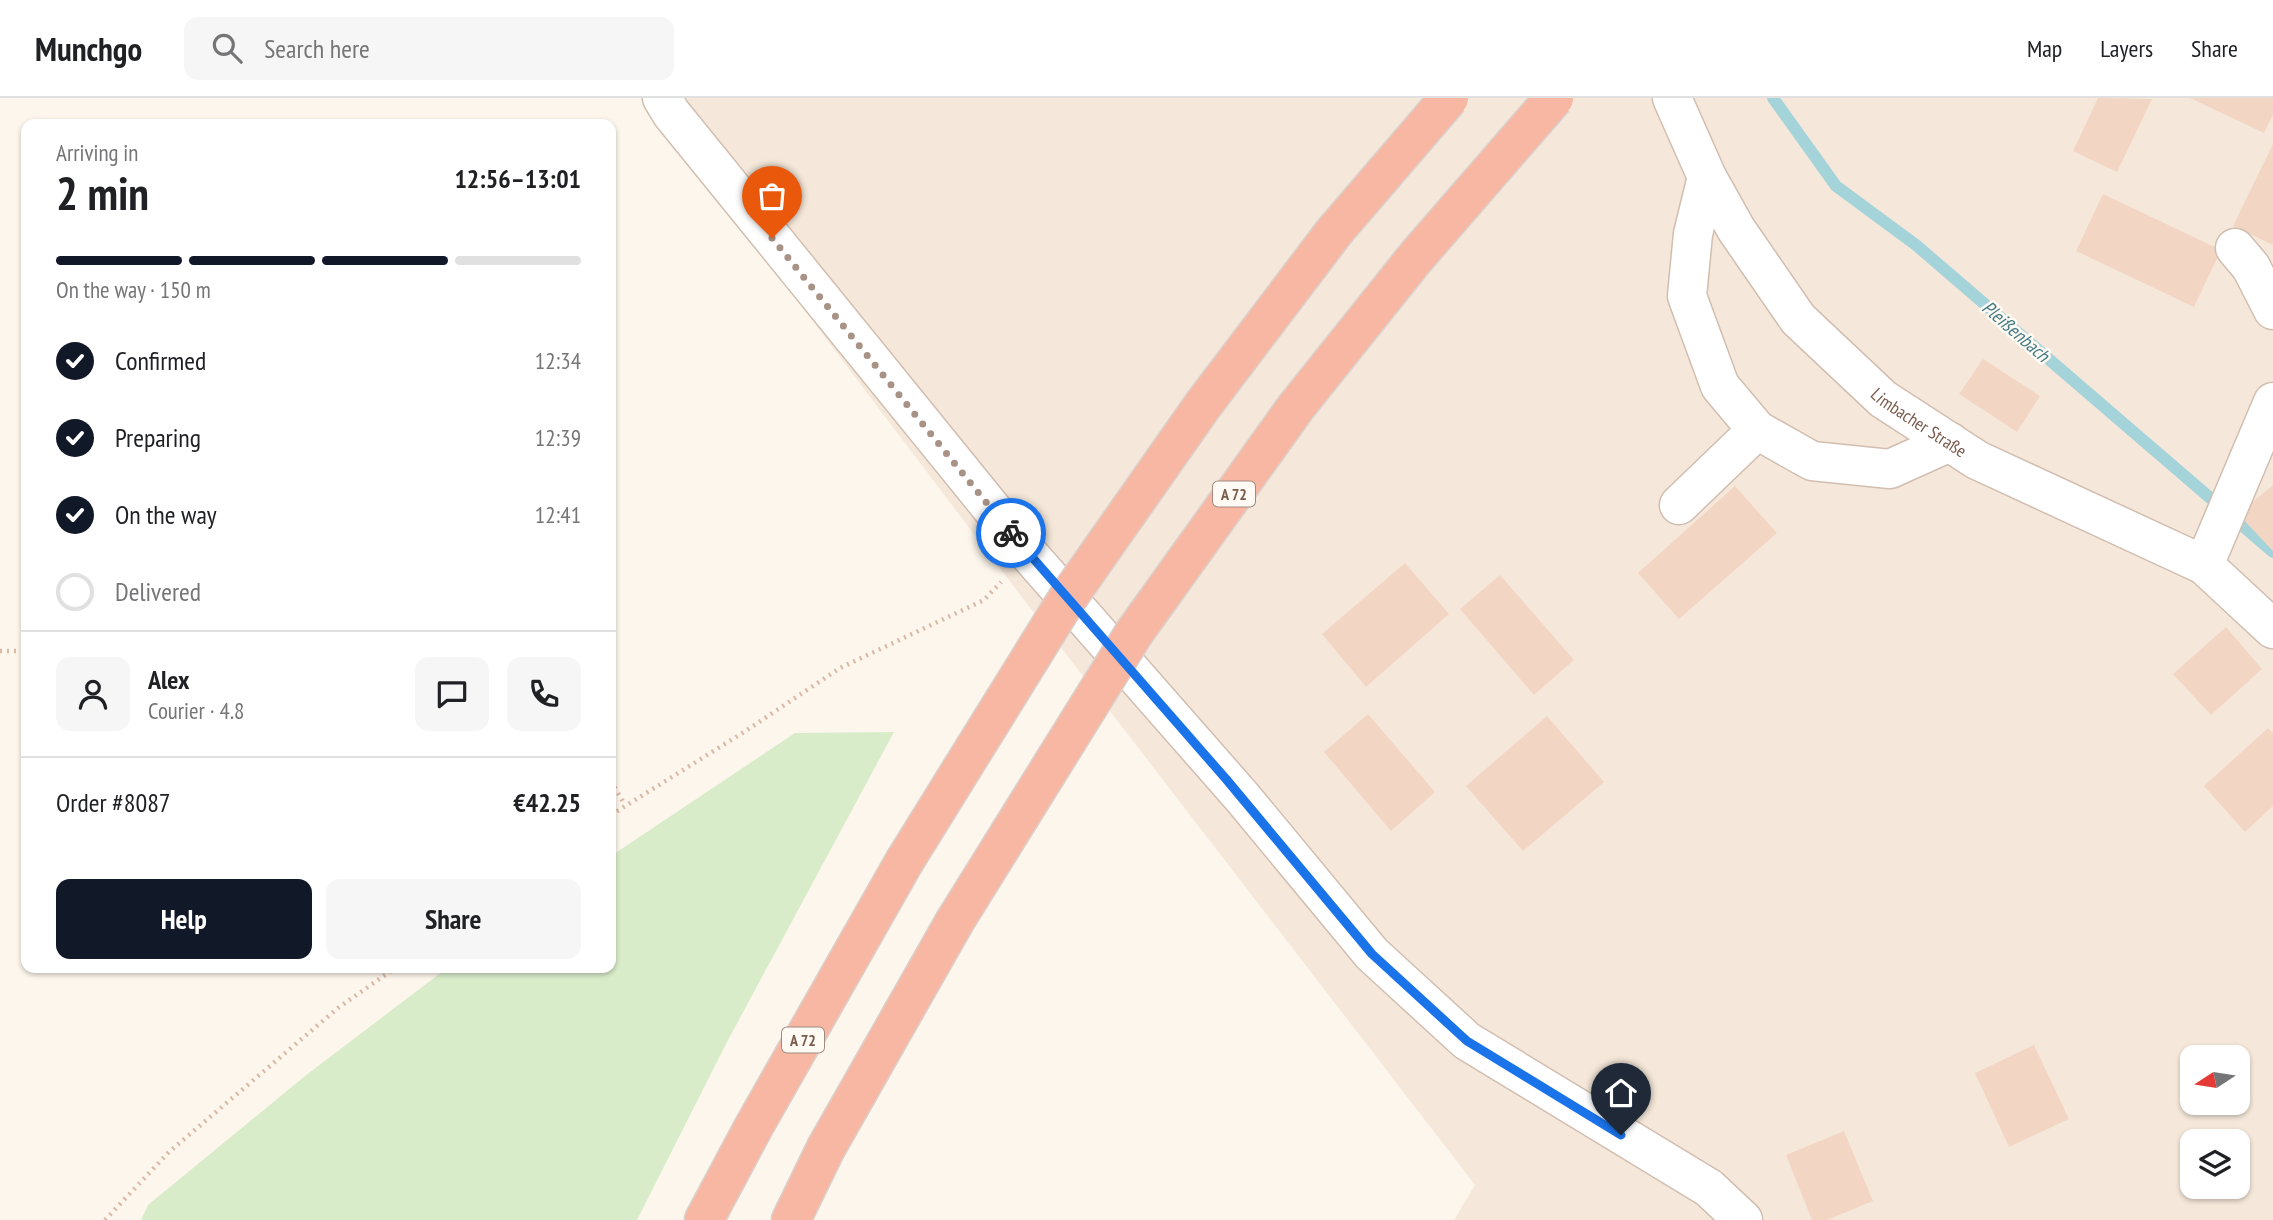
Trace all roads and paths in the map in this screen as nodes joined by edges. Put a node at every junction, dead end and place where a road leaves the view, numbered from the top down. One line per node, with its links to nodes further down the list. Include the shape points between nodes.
1 (662, 98): 13 (street)
2 (1449, 98): 22 (highway, A 72, bridge, via 1334,232 1203,405 1067,599 904,862)
3 (1554, 98): 23 (highway, A 72, bridge, via 1416,257 1296,407 1134,633 955,921)
4 (1672, 98): 5 (street, Limbacher Straße)
5 (1707, 177): 9 (street, via 1693,234 1687,296 1720,387); 10 (street, Limbacher Straße, via 1736,229 1798,319 1883,399)
6 (2235, 248): 7 (street, via 2251,267)
7 (2273, 310)
8 (2273, 401): 12 (street)
9 (1757, 430): 10 (street, via 1812,461 1890,469); 11 (street)
10 (1950, 442): 12 (street, Limbacher Straße, via 1977,460)
11 (1679, 505)
12 (2211, 549): 14 (street, Limbacher Straße)
13 (1027, 552): 18 (path, via 984,600 841,668); 24 (street, via 1372,954 1426,1005 1467,1041 1709,1188)
14 (2273, 629)
15 (0, 651): 16 (path)
16 (21, 651)
17 (616, 790): 18 (path)
18 (625, 805): 19 (path)
19 (616, 811)
20 (388, 973): 21 (path, via 338,1008 169,1152)
21 (105, 1220)
22 (704, 1220)
23 (790, 1220)
24 (1744, 1220)

